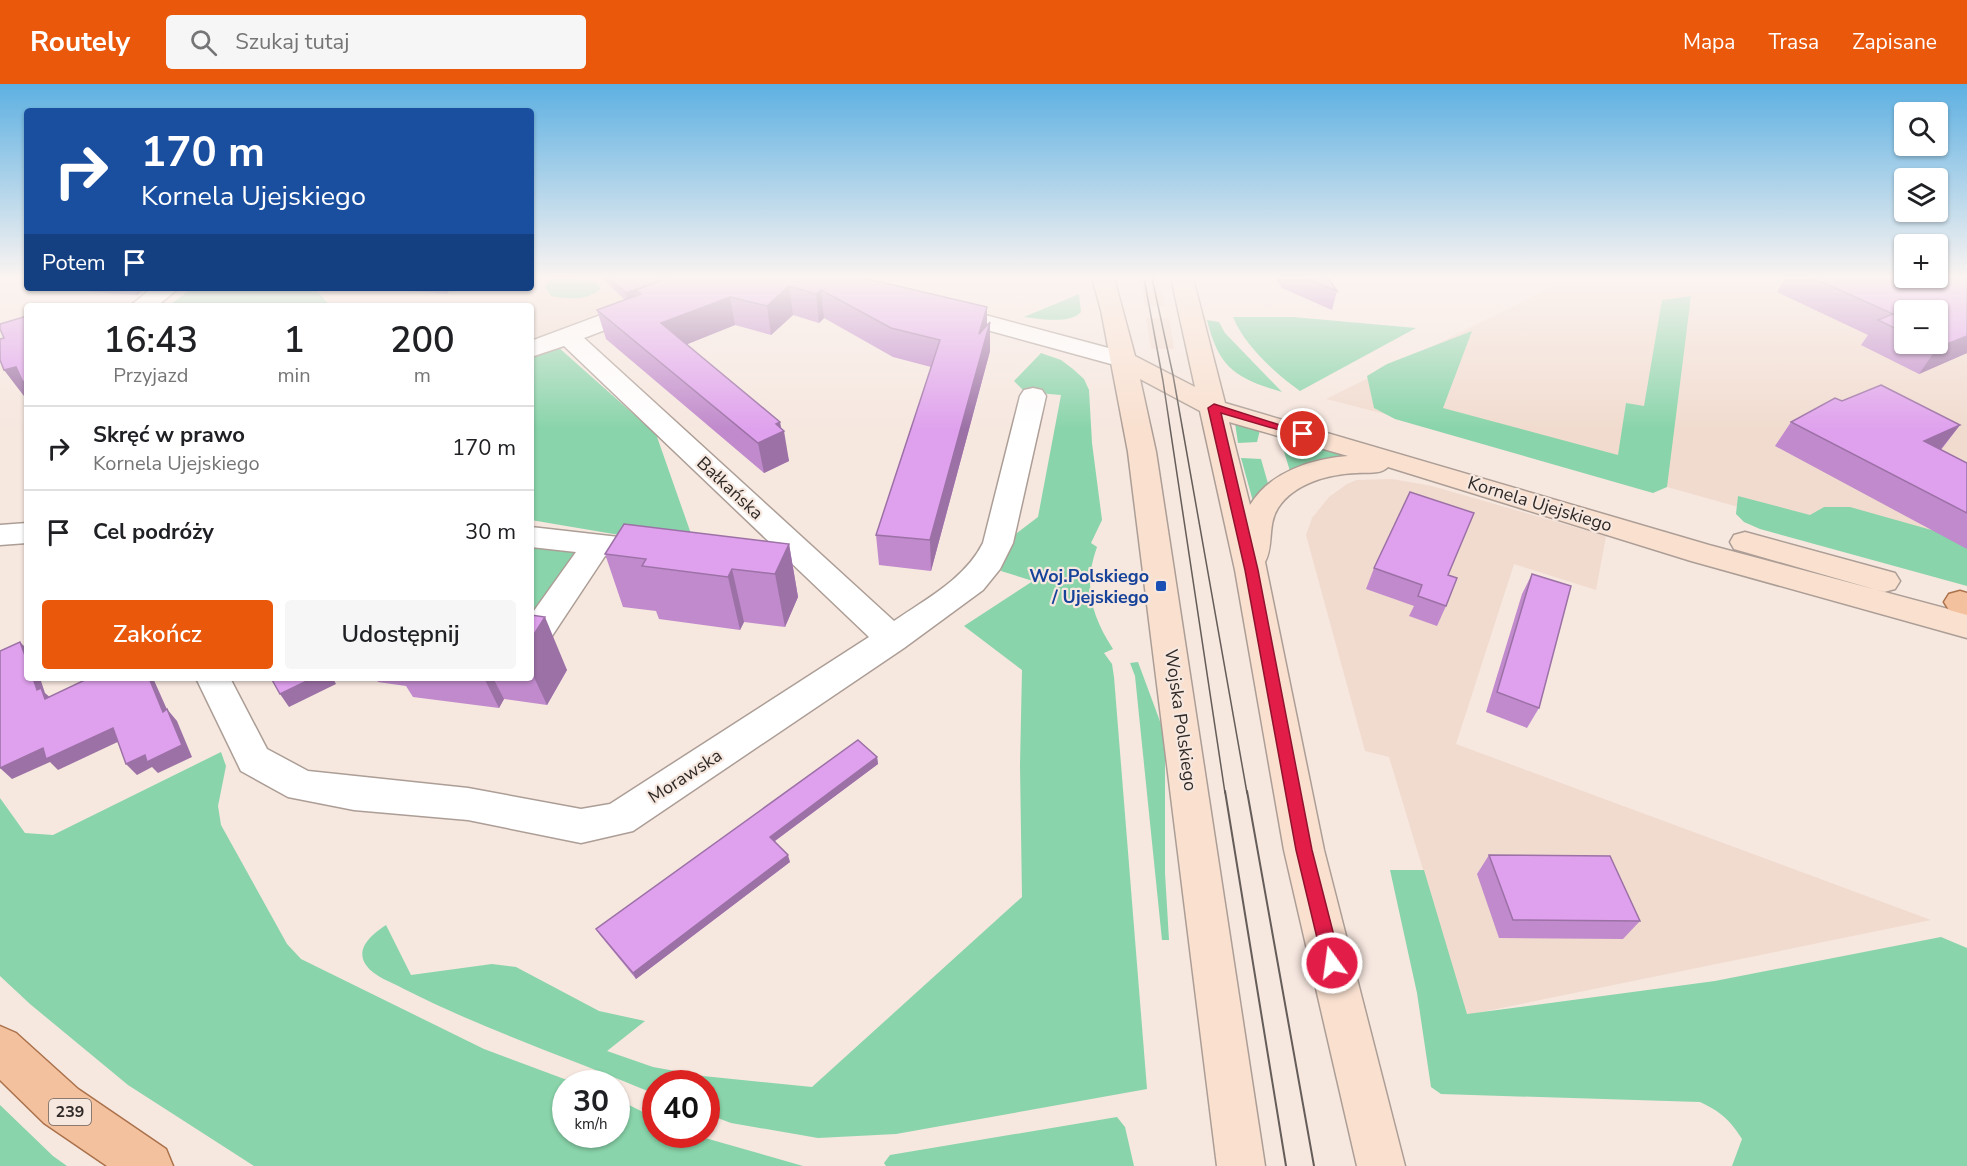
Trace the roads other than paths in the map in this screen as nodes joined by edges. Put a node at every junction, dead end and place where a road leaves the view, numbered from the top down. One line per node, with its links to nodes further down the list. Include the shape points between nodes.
1 (587, 328): 5 (street)
2 (1016, 328): 7 (street, Kornela Ujejskiego)
3 (1115, 328): 7 (street, Wojska Polskiego)
4 (1195, 328): 9 (street)
5 (567, 336): 6 (street); 18 (street, Bałkańska)
6 (534, 349)
7 (1122, 359): 9 (street, Kornela Ujejskiego); 24 (street, Wojska Polskiego, via 1142,452)
8 (1034, 396): 21 (street, Morawska, via 998,543 989,562 972,582)
9 (1212, 396): 10 (street, Kornela Ujejskiego); 17 (street); 19 (street, Kornela Ujejskiego, via 1705,531)
10 (1439, 473): 17 (street, via 1365,463 1324,468 1296,478 1275,494 1257,519); 19 (street, Kornela Ujejskiego, via 1702,554)
11 (24, 533): 12 (street)
12 (0, 535)
13 (534, 537): 14 (street)
14 (597, 544): 15 (street); 20 (street)
15 (677, 554)
16 (766, 565): 18 (street)
17 (1251, 570): 26 (street, via 1304,850)
18 (820, 571): 21 (street, Bałkańska)
19 (1965, 611)
20 (534, 633)
21 (892, 639): 22 (street, Morawska, via 619,819 581,826 468,804 301,786 254,760)
22 (214, 681)
23 (0, 1049): 25 (main road, 239, via 61,1106)
24 (1238, 1144)
25 (149, 1166)
26 (1381, 1166)

